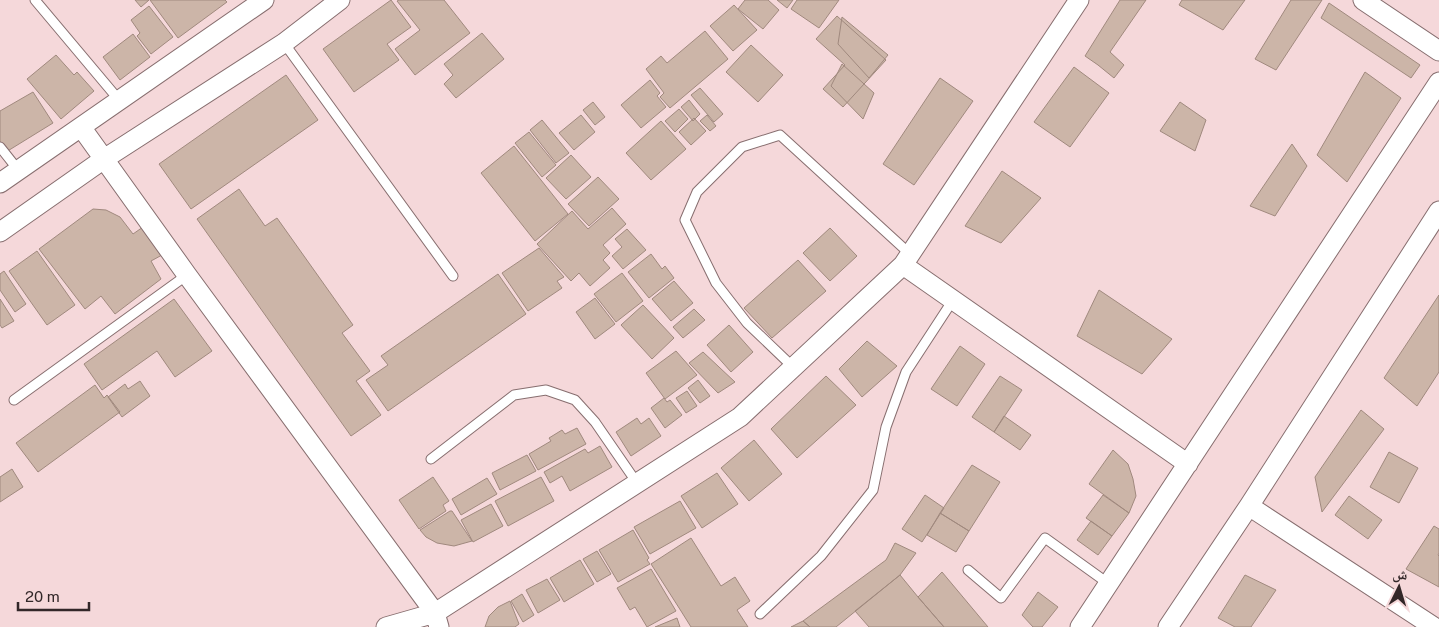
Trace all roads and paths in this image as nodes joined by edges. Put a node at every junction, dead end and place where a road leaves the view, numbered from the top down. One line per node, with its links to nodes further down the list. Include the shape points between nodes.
1 (36, 0): 9 (lane)
2 (340, 0): 6 (street)
3 (1079, 0): 17 (street)
4 (1363, 0): 7 (street)
5 (252, 3): 9 (street)
6 (284, 43): 12 (street); 19 (lane)
7 (1439, 51)
8 (1439, 82): 24 (street)
9 (119, 100): 10 (street)
10 (81, 127): 12 (street); 13 (street)
11 (0, 147): 13 (lane)
12 (104, 159): 16 (street); 18 (street)
13 (18, 170): 14 (street)
14 (0, 183)
15 (1439, 211): 26 (street)
16 (0, 232)
17 (907, 260): 20 (street); 21 (street); 21 (lane, via 780,135 742,147 697,192 685,220 716,283 747,323)
18 (187, 274): 22 (lane); 30 (street)
19 (453, 276)
20 (953, 300): 24 (street); 29 (lane, via 906,372 886,426 873,490 821,556)
21 (793, 368): 25 (street, via 740,417)
22 (14, 400)
23 (431, 459): 25 (lane, via 514,395 546,390 575,400 595,422)
24 (1188, 464): 28 (street)
25 (638, 483): 30 (street)
26 (1249, 506): 33 (street); 34 (street)
27 (968, 570): 28 (lane, via 1001,598 1045,538)
28 (1109, 584): 32 (street)
29 (760, 614)
30 (437, 620): 31 (street)
31 (386, 627)
32 (1080, 627)
33 (1168, 627)
34 (1434, 627)

